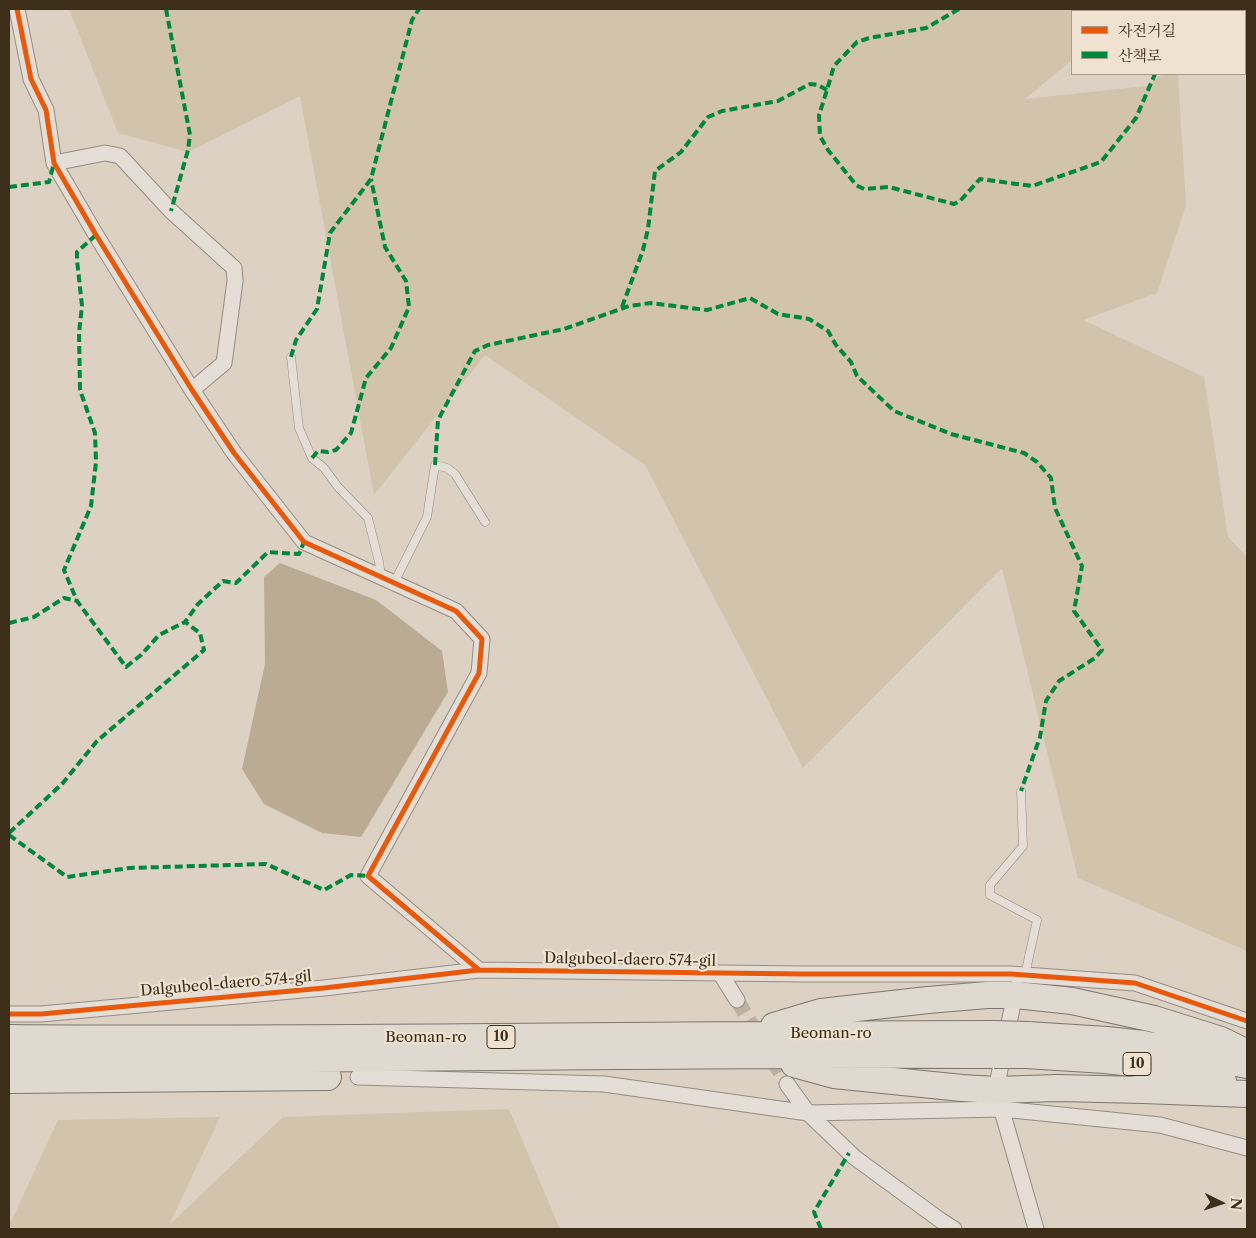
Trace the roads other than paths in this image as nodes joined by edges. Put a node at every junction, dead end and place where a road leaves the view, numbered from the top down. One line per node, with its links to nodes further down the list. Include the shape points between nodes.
1 (17, 9): 2 (street, via 31,80 46,110)
2 (54, 163): 4 (street); 4 (street, via 105,153 120,156 171,211 234,268 224,363)
3 (291, 357): 6 (lane, via 299,428 312,458 368,518 379,562)
4 (192, 390): 6 (street, via 234,454 304,542)
5 (486, 522): 6 (lane, via 455,474 436,465 427,517)
6 (388, 580): 8 (street, via 456,611 482,639 480,673 368,876)
7 (1021, 791): 10 (lane, via 1023,846 990,885 990,896 1037,920)
8 (479, 970): 9 (street, Dalgubeol-daero 574-gil); 12 (street, Dalgubeol-daero 574-gil, via 324,988 40,1014)
9 (720, 973): 10 (street, Dalgubeol-daero 574-gil); 11 (street)
10 (1020, 981): 13 (street, Dalgubeol-daero 574-gil, via 1135,983); 16 (highway, via 987,995 821,1012); 19 (highway, via 1072,1001 1154,1019 1221,1040); 27 (street)
11 (736, 1000)
12 (9, 1014)
13 (1247, 1021)
14 (9, 1022): 18 (highway, via 496,1020)
15 (9, 1038): 18 (highway, Beoman-ro / 10)
16 (751, 1045): 17 (highway, Beoman-ro / 10, bridge); 18 (highway, Beoman-ro / 10); 27 (highway, via 834,1075 962,1088)
17 (1026, 1045): 21 (highway, 10, via 1107,1040); 25 (highway, 10)
18 (594, 1046): 20 (highway, Beoman-ro / 10, via 243,1059); 22 (highway, via 495,1075)
19 (1247, 1053)
20 (9, 1058)
21 (1247, 1065)
22 (358, 1077): 23 (highway); 28 (street, via 604,1084)
23 (9, 1080)
24 (787, 1084): 28 (street)
25 (1247, 1085)
26 (1247, 1094): 27 (highway, via 1057,1088)
27 (999, 1100): 28 (street); 29 (street, via 1160,1125); 31 (street)
28 (808, 1113): 30 (street, via 854,1158)
29 (1247, 1148)
30 (954, 1229)
31 (1036, 1229)

